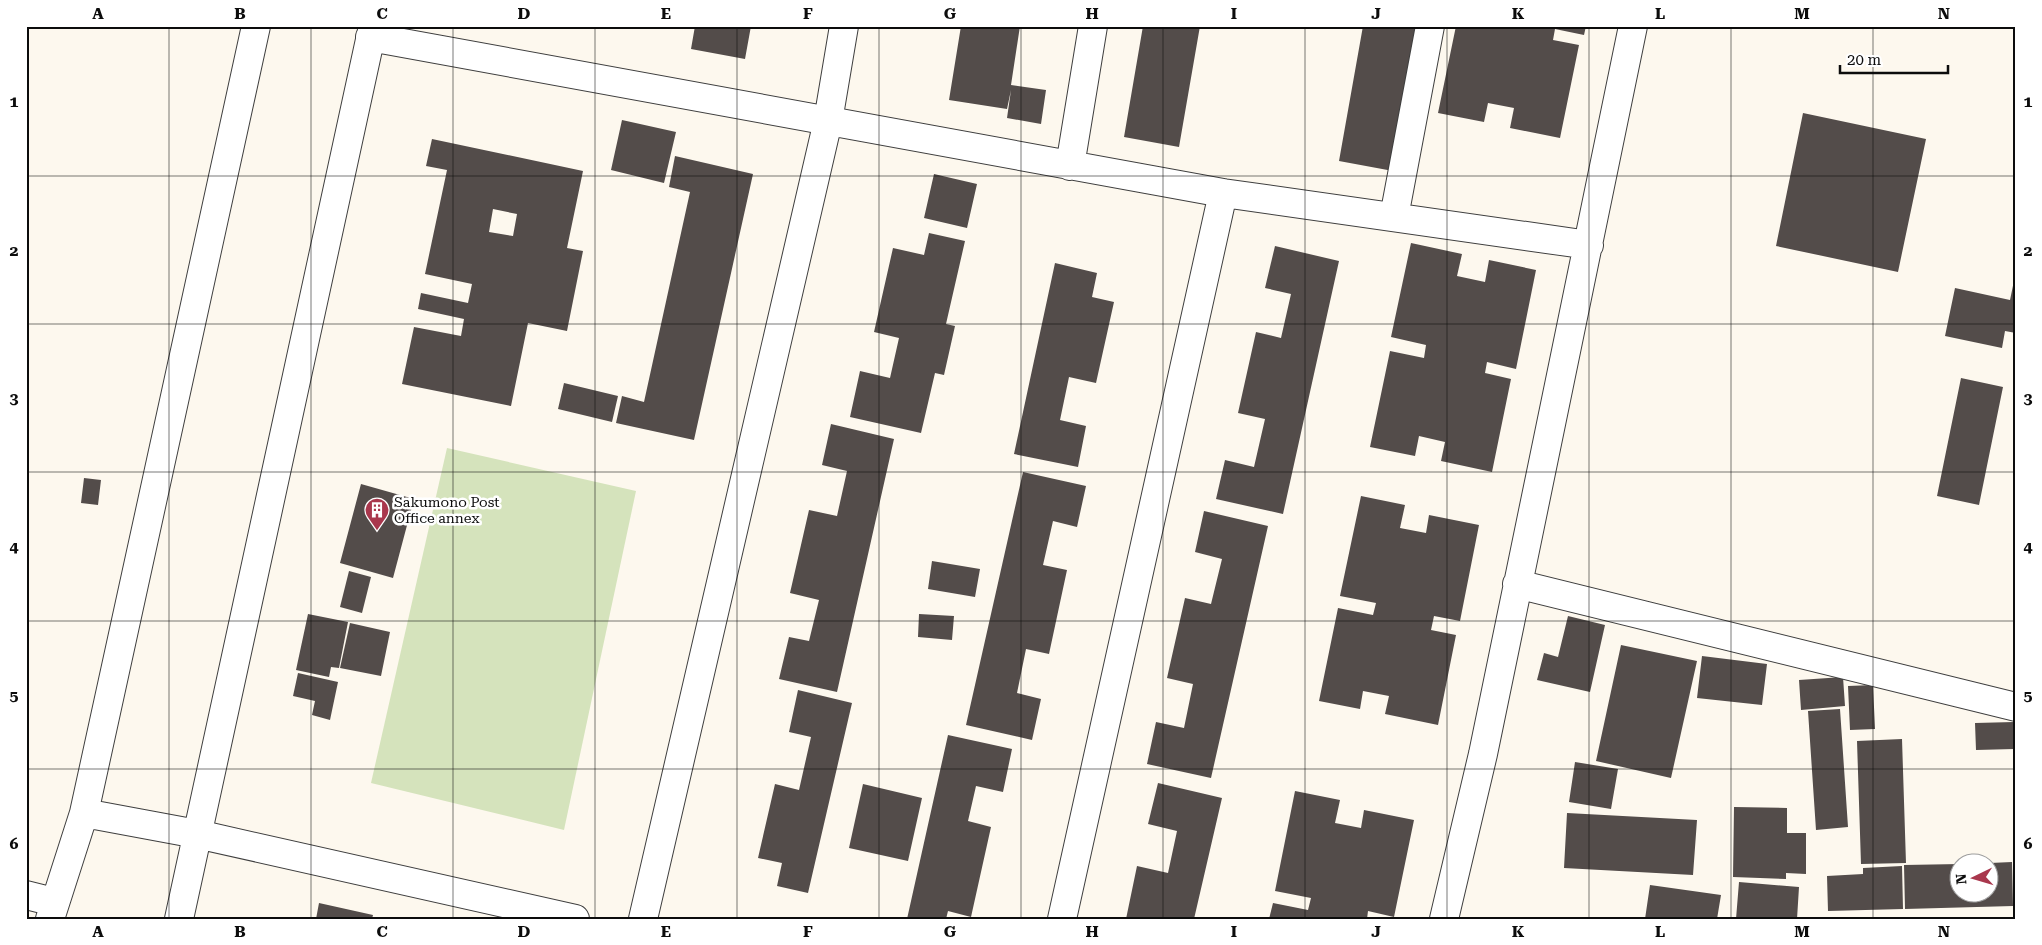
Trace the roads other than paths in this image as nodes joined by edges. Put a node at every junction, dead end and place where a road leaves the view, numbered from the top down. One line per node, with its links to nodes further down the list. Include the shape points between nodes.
1 (256, 26): 14 (street)
2 (844, 26): 7 (street)
3 (1093, 26): 8 (street)
4 (1430, 26): 10 (street)
5 (1633, 26): 11 (street)
6 (371, 32): 7 (street); 15 (street)
7 (828, 121): 8 (street); 20 (street)
8 (1070, 166): 9 (street)
9 (1223, 193): 10 (street); 21 (street)
10 (1394, 217): 11 (street)
11 (1590, 245): 12 (street)
12 (1517, 584): 13 (street); 22 (street, via 1483,754)
13 (2016, 708)
14 (84, 813): 15 (street); 17 (street)
15 (197, 834): 18 (street); 19 (street)
16 (26, 895): 17 (street)
17 (52, 910)
18 (179, 919)
19 (575, 919)
20 (643, 919)
21 (1062, 919)
22 (1444, 919)

